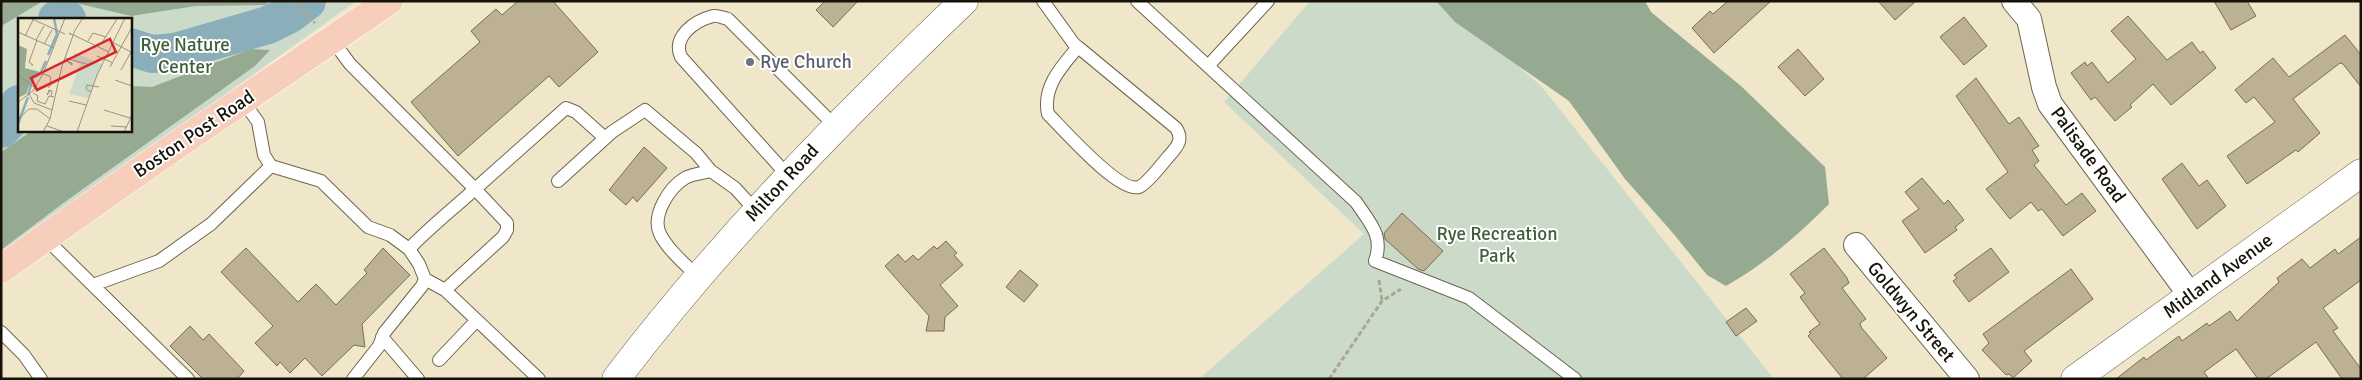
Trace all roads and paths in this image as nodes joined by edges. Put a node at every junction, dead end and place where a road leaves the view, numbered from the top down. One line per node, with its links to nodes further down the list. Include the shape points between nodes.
1 (14, 1): 9 (path)
2 (292, 1): 10 (path)
3 (389, 1): 11 (main road, Boston Post Road)
4 (964, 1): 15 (street, Milton Road)
5 (1044, 1): 12 (lane)
6 (1137, 1): 13 (lane)
7 (1268, 1): 13 (lane)
8 (2014, 1): 33 (street, Palisade Road, via 2029,19 2050,104)
9 (1, 10)
10 (312, 21)
11 (333, 41): 14 (main road, Boston Post Road); 22 (lane, via 350,64)
12 (1078, 47): 12 (lane, via 1180,134 1180,142 1174,151 1141,187 1131,188 1122,183 1048,114 1047,93 1058,71)
13 (1208, 66): 29 (lane, via 1356,202 1377,234 1380,250 1376,261)
14 (243, 101): 17 (lane, via 258,122 264,155); 24 (main road, Boston Post Road)
15 (836, 127): 20 (street, Milton Road); 20 (lane, via 728,19 713,16 691,27 678,41 681,57)
16 (605, 138): 18 (lane, via 645,110 696,153); 21 (lane); 22 (lane, via 576,112 566,108)
17 (271, 166): 26 (lane, via 321,181 368,227 390,235); 31 (lane, via 210,224 159,261)
18 (711, 171): 23 (lane, via 735,188); 28 (lane, via 686,177 671,189 658,218 659,233)
19 (2361, 173): 33 (street, Midland Avenue)
20 (788, 176): 23 (street, Milton Road)
21 (558, 181)
22 (475, 189): 26 (lane); 32 (lane, via 507,223 508,230)
23 (756, 211): 28 (street, Milton Road)
24 (45, 238): 27 (main road, Boston Post Road); 31 (lane)
25 (1856, 245): 46 (street, Goldwyn Street)
26 (408, 249): 30 (lane)
27 (1, 269)
28 (698, 277): 43 (street, Milton Road)
29 (1419, 278): 44 (path, via 1382,301); 45 (lane, via 1469,298)
30 (425, 279): 32 (lane); 36 (lane)
31 (93, 285): 39 (lane)
32 (445, 290): 34 (lane)
33 (2191, 296): 47 (street, Midland Avenue)
34 (476, 320): 37 (lane); 42 (lane)
35 (1, 332): 38 (lane, via 24,355)
36 (382, 337): 40 (lane, via 379,346); 41 (lane)
37 (439, 360)
38 (41, 379)
39 (188, 379)
40 (353, 379)
41 (418, 379)
42 (539, 379)
43 (616, 379)
44 (1329, 379)
45 (1575, 379)
46 (1967, 379)
47 (2075, 379)

